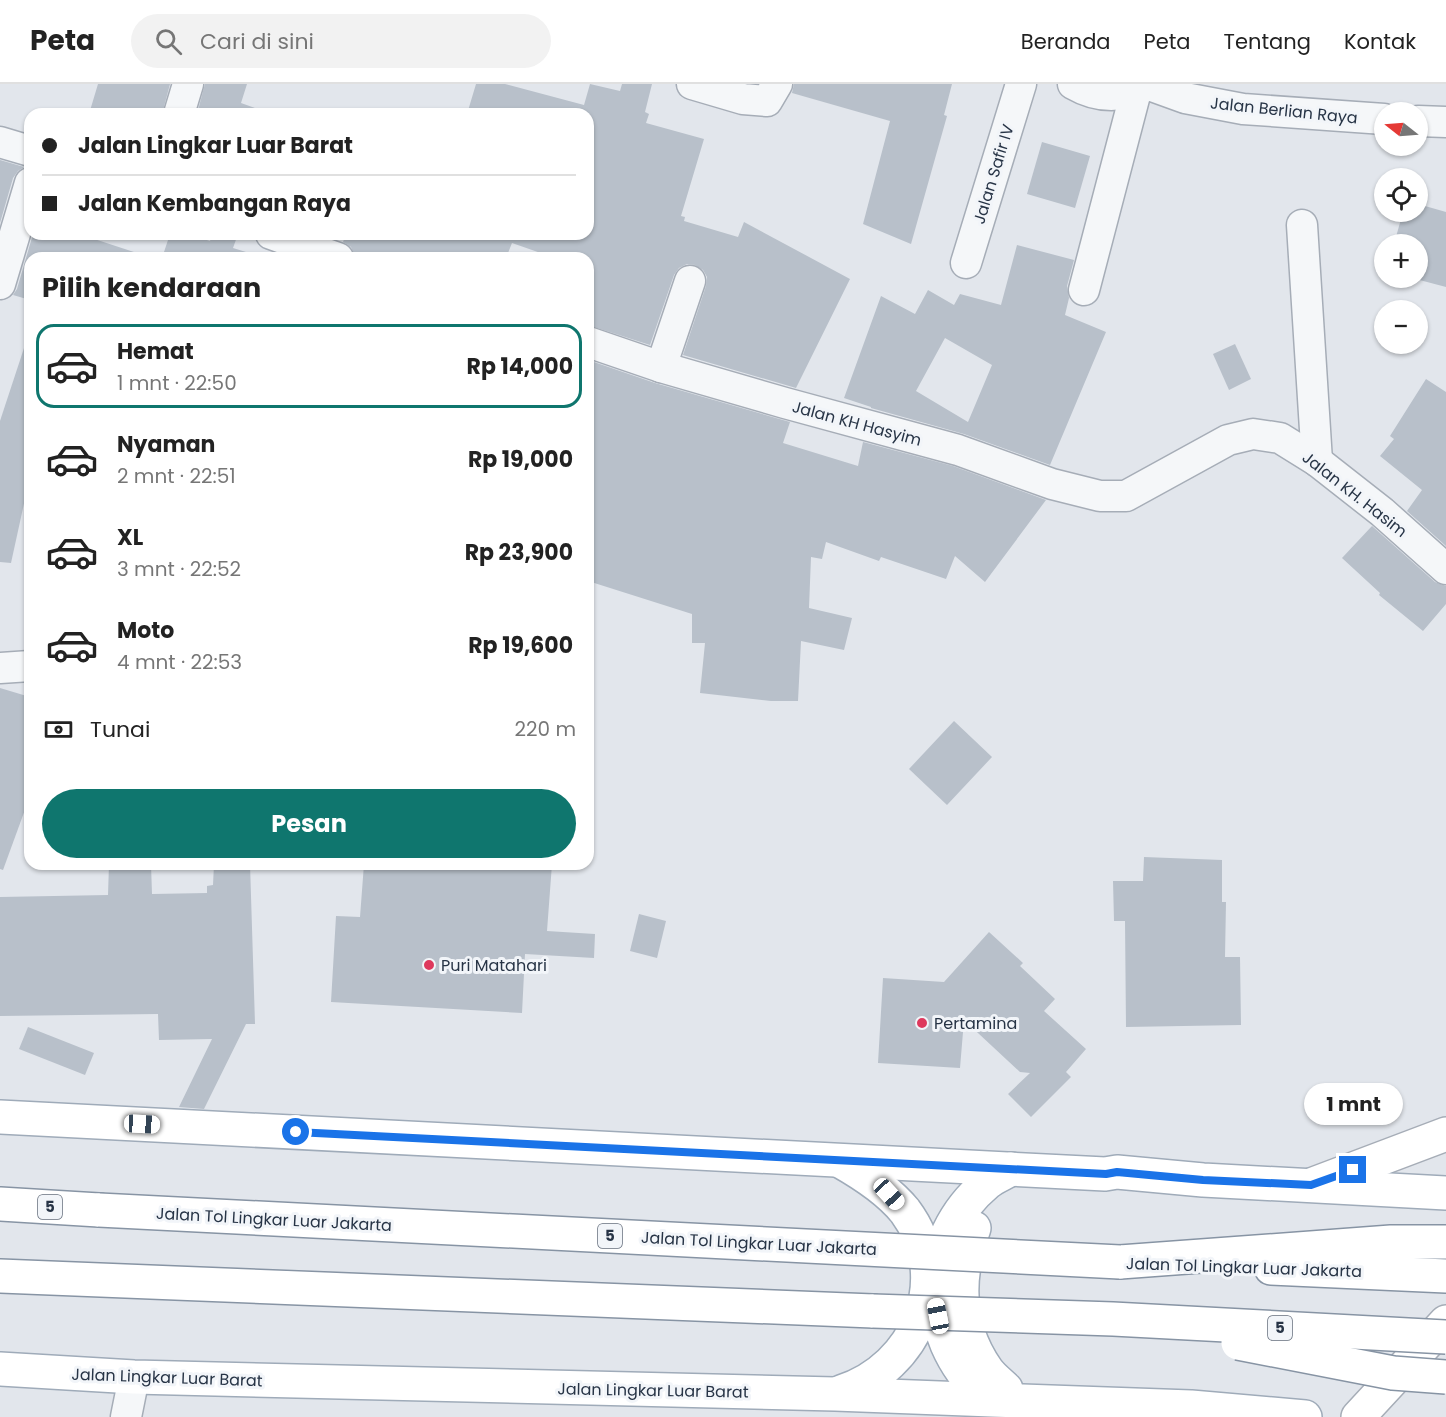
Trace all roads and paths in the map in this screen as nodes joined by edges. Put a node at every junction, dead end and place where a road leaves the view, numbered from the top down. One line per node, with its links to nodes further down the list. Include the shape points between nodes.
1 (188, 84): 7 (street)
2 (692, 84): 3 (street, via 743,99 767,101)
3 (777, 84)
4 (1021, 84): 17 (street, Jalan Safir IV)
5 (1073, 84): 6 (street, via 1100,95 1119,96)
6 (1145, 87): 8 (street, Jalan Berlian Raya, via 1243,109); 20 (street)
7 (181, 108)
8 (1374, 118)
9 (1428, 121): 10 (street)
10 (1446, 122)
11 (0, 142): 12 (street)
12 (24, 149)
13 (24, 203): 19 (street)
14 (1302, 225): 23 (street)
15 (288, 240): 16 (street)
16 (321, 252)
17 (966, 263)
18 (690, 281): 22 (street)
19 (0, 284)
20 (1084, 290)
21 (594, 344): 22 (street, Jalan KH Hasyim)
22 (661, 367): 24 (street, Jalan KH Hasyim, via 958,450 1077,492)
23 (1317, 461): 24 (street, Jalan KH. Hasim, via 1280,438 1253,434 1228,440); 25 (street, Jalan KH. Hasim)
24 (1126, 496)
25 (1446, 569)
26 (24, 666): 27 (street)
27 (0, 668)
28 (0, 1117): 30 (main road)
29 (1446, 1134): 32 (main road)
30 (840, 1161): 31 (main road); 45 (main road, via 889,1194 904,1211 924,1253 927,1276 919,1322 909,1342 877,1376)
31 (1026, 1169): 32 (main road); 46 (main road, via 990,1181 968,1202 945,1241 935,1299 941,1333 955,1363 982,1395); 47 (main road, via 1011,1187 987,1204 973,1230 963,1267 961,1304 974,1348 988,1371)
32 (1311, 1185): 33 (main road)
33 (1446, 1193)
34 (0, 1204): 36 (main road, Jalan Tol Lingkar Luar Jakarta / 5, bridge)
35 (1446, 1242): 36 (main road, via 1391,1242)
36 (1120, 1262): 38 (main road, Jalan Tol Lingkar Luar Jakarta / 5)
37 (0, 1276): 39 (main road, 5, bridge)
38 (1446, 1276)
39 (1113, 1319): 41 (main road, 5, bridge); 44 (main road, bridge, via 1393,1373)
40 (1446, 1322): 51 (main road)
41 (1446, 1337)
42 (0, 1369): 43 (main road, Jalan Lingkar Luar Barat)
43 (134, 1377): 45 (main road, Jalan Lingkar Luar Barat); 49 (street)
44 (1446, 1377)
45 (835, 1394): 46 (main road, Jalan Lingkar Luar Barat)
46 (937, 1398): 47 (main road, Jalan Lingkar Luar Barat)
47 (1019, 1401): 48 (main road, Jalan Lingkar Luar Barat)
48 (1194, 1412): 50 (main road, Jalan Lingkar Luar Barat)
49 (126, 1417)
50 (1305, 1417)
51 (1358, 1417)

